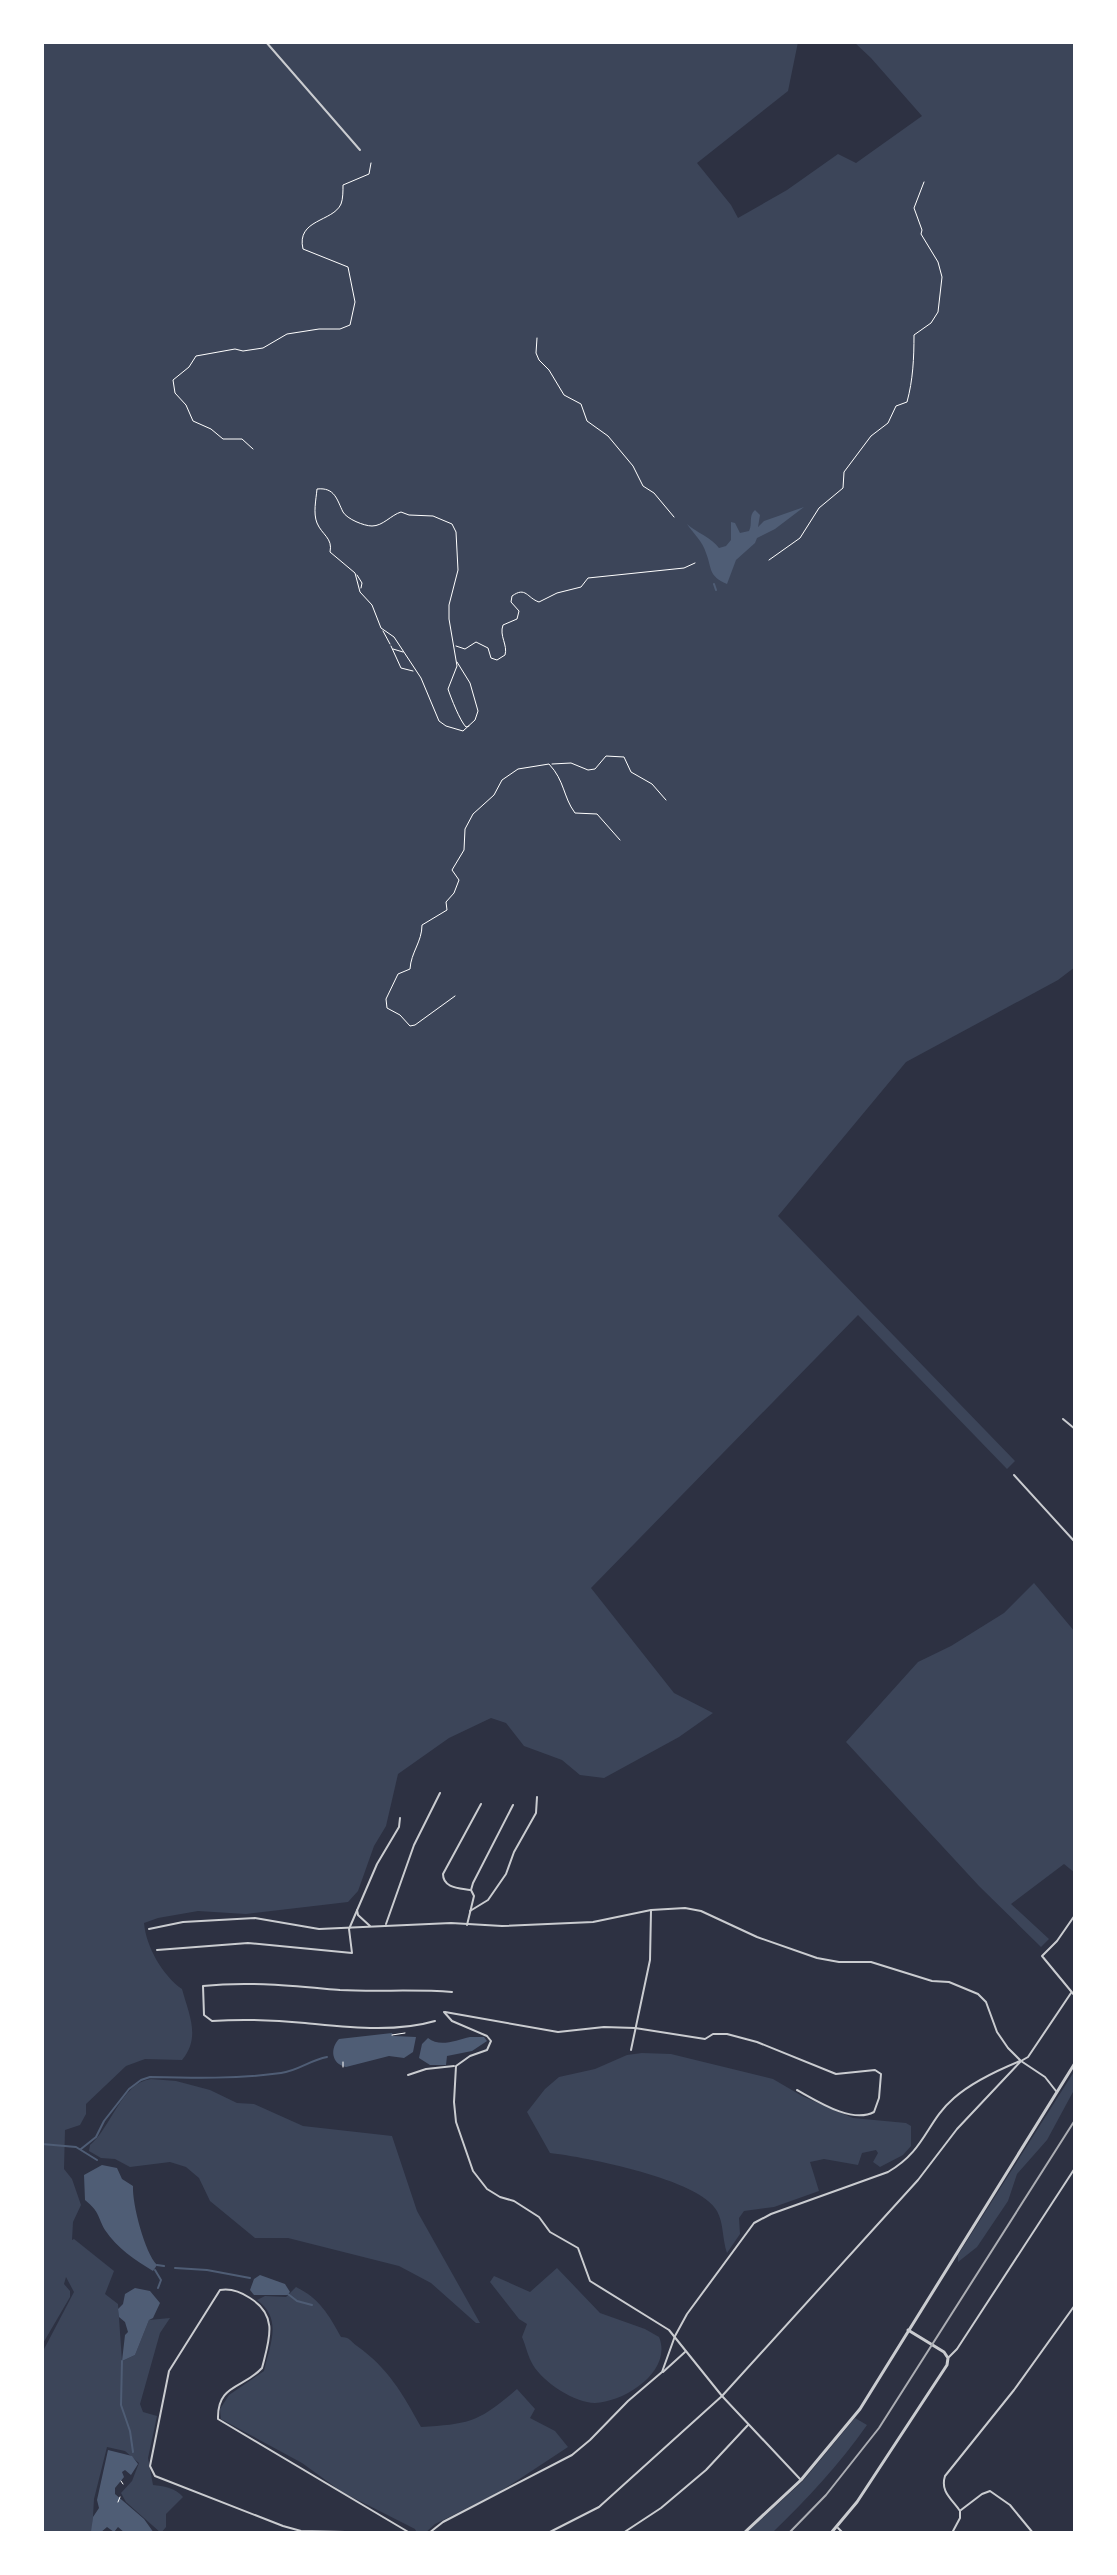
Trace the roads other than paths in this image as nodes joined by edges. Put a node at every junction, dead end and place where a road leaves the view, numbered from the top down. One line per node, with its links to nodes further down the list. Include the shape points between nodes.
1 (266, 42): 2 (street)
2 (360, 150)
3 (1063, 1419): 4 (street)
4 (1075, 1429)
5 (1014, 1475): 6 (street)
6 (1075, 1542)
7 (440, 1793): 17 (street, via 414,1845)
8 (537, 1797): 15 (street, via 536,1813 506,1874 488,1900)
9 (481, 1804): 12 (street, via 443,1874 449,1885)
10 (513, 1805): 12 (street)
11 (400, 1818): 13 (street)
12 (471, 1890): 15 (street)
13 (357, 1908): 18 (street); 21 (street)
14 (651, 1910): 19 (street, via 593,1922); 26 (street, via 650,1960); 28 (street, via 701,1911 817,1958 871,1962 964,1987 986,2002 997,2032)
15 (470, 1911): 19 (street)
16 (1075, 1915): 24 (street, via 1042,1956)
17 (386, 1925): 18 (street); 19 (street)
18 (371, 1926): 21 (street)
19 (467, 1926)
20 (149, 1929): 21 (street, via 255,1918)
21 (349, 1929): 22 (street, via 352,1953 248,1943)
22 (157, 1950)
23 (452, 1992): 25 (street, via 236,1982 203,1986 204,2015 212,2021 341,2028)
24 (1073, 1994): 28 (street)
25 (435, 2021)
26 (635, 2028): 27 (street); 30 (street, via 558,2032 444,2012 491,2041 487,2050); 32 (street, via 705,2039 727,2034 836,2074 875,2070 882,2079 874,2112 867,2116 844,2112)
27 (631, 2050)
28 (1021, 2061): 33 (street); 37 (street, via 953,2099 903,2163 754,2223); 41 (street)
29 (1075, 2063): 33 (street)
30 (456, 2066): 31 (street); 37 (street, via 456,2122 473,2171 487,2189 539,2217 550,2232 578,2248 590,2281)
31 (408, 2075)
32 (797, 2090)
33 (1057, 2092): 36 (street)
34 (1075, 2168): 39 (street)
35 (1075, 2305): 44 (street, via 945,2476 944,2492)
36 (907, 2330): 39 (street); 43 (street, via 860,2409)
37 (675, 2336): 38 (street); 40 (street)
38 (686, 2351): 40 (street); 41 (street)
39 (948, 2358): 45 (street)
40 (662, 2372): 48 (street, via 572,2455)
41 (722, 2396): 42 (street); 49 (street, via 599,2507)
42 (749, 2424): 43 (street); 50 (street, via 706,2470)
43 (801, 2480): 51 (street)
44 (960, 2511): 54 (street); 55 (street, via 990,2491)
45 (837, 2527): 52 (street); 53 (street)
46 (389, 2533): 47 (street, via 301,2531 155,2476 150,2466 169,2371 220,2290 253,2299 266,2310 270,2327 262,2368 226,2392 218,2419)
47 (410, 2533)
48 (429, 2533)
49 (548, 2533)
50 (623, 2533)
51 (744, 2533)
52 (831, 2533)
53 (843, 2533)
54 (952, 2533)
55 (1033, 2533)

